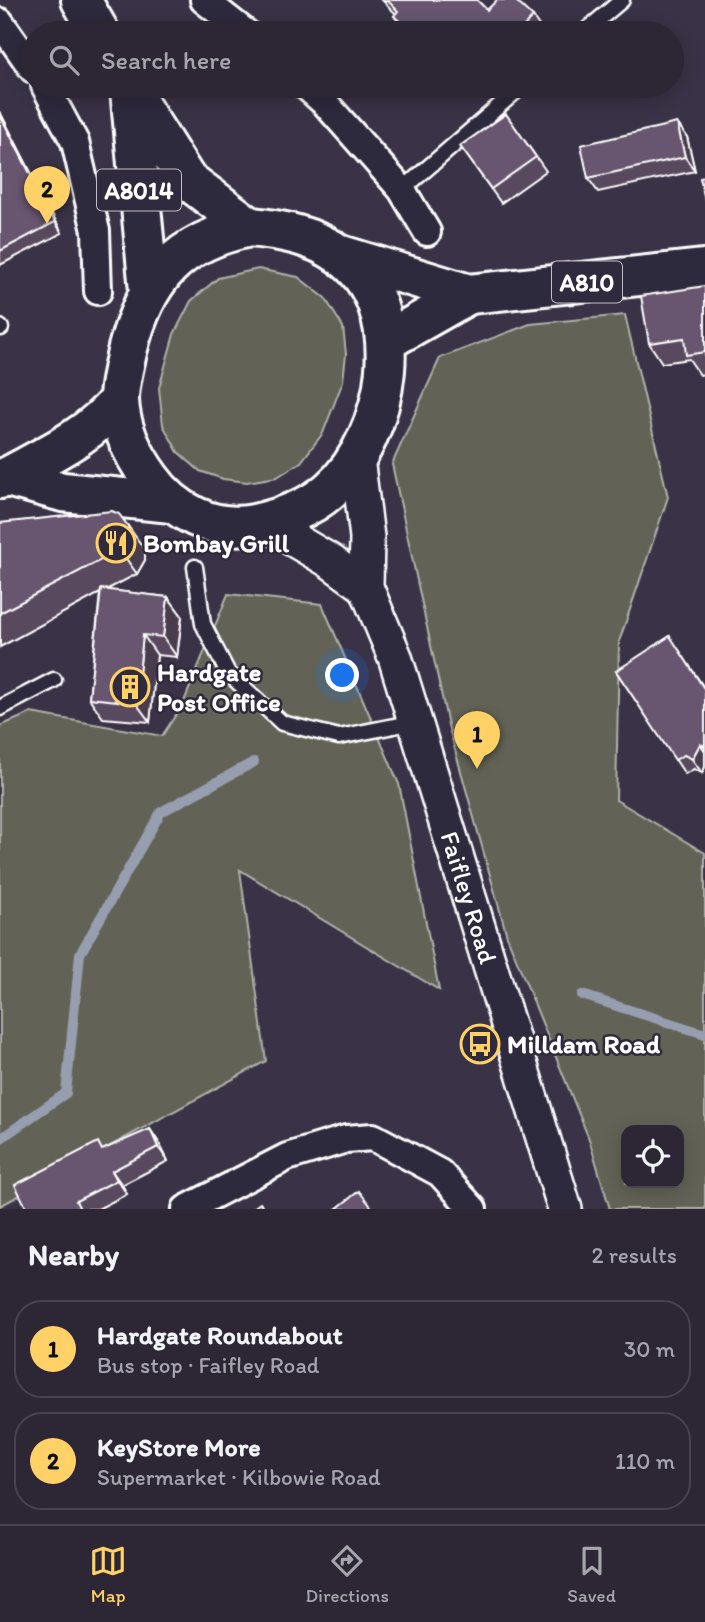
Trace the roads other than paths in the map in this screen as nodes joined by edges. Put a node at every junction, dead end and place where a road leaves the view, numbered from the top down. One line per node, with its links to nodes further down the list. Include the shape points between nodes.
1 (81, 0): 4 (main road)
2 (204, 0): 5 (street)
3 (622, 0): 6 (lane)
4 (93, 21)
5 (230, 21)
6 (597, 21)
7 (0, 22): 8 (street)
8 (21, 52)
9 (51, 98): 19 (street, via 75,142 96,231)
10 (135, 98): 20 (main road, A8014)
11 (140, 98): 15 (main road, A8014, via 186,179)
12 (319, 98): 14 (street)
13 (508, 98): 14 (lane)
14 (402, 190): 16 (street)
15 (250, 228): 17 (main road, A810, via 303,237); 20 (main road, A810, via 195,246)
16 (427, 232)
17 (341, 255): 21 (main road, A810); 22 (main road, A810, via 375,299)
18 (705, 270): 21 (main road, A810)
19 (98, 291)
20 (149, 291): 23 (main road, A810, via 132,331)
21 (469, 294): 22 (main road, A810)
22 (386, 341): 24 (main road, A810, via 379,408)
23 (119, 400): 25 (main road, A810, via 83,435); 26 (main road, A810, via 141,467)
24 (357, 458): 27 (main road, A810, via 314,502); 29 (street, Faifley Road, via 368,537)
25 (4, 478): 26 (main road, A810, via 63,492)
26 (172, 503): 27 (main road, A810, via 221,525)
27 (264, 522): 29 (street)
28 (195, 567): 32 (lane, via 203,624 228,673 282,723 339,737)
29 (366, 587): 32 (street, Faifley Road, via 396,657)
30 (54, 680): 31 (lane)
31 (0, 708)
32 (416, 722): 35 (street, Faifley Road)
33 (186, 1209): 34 (street, via 287,1157 346,1139 373,1137 440,1173)
34 (473, 1209)
35 (565, 1209)

